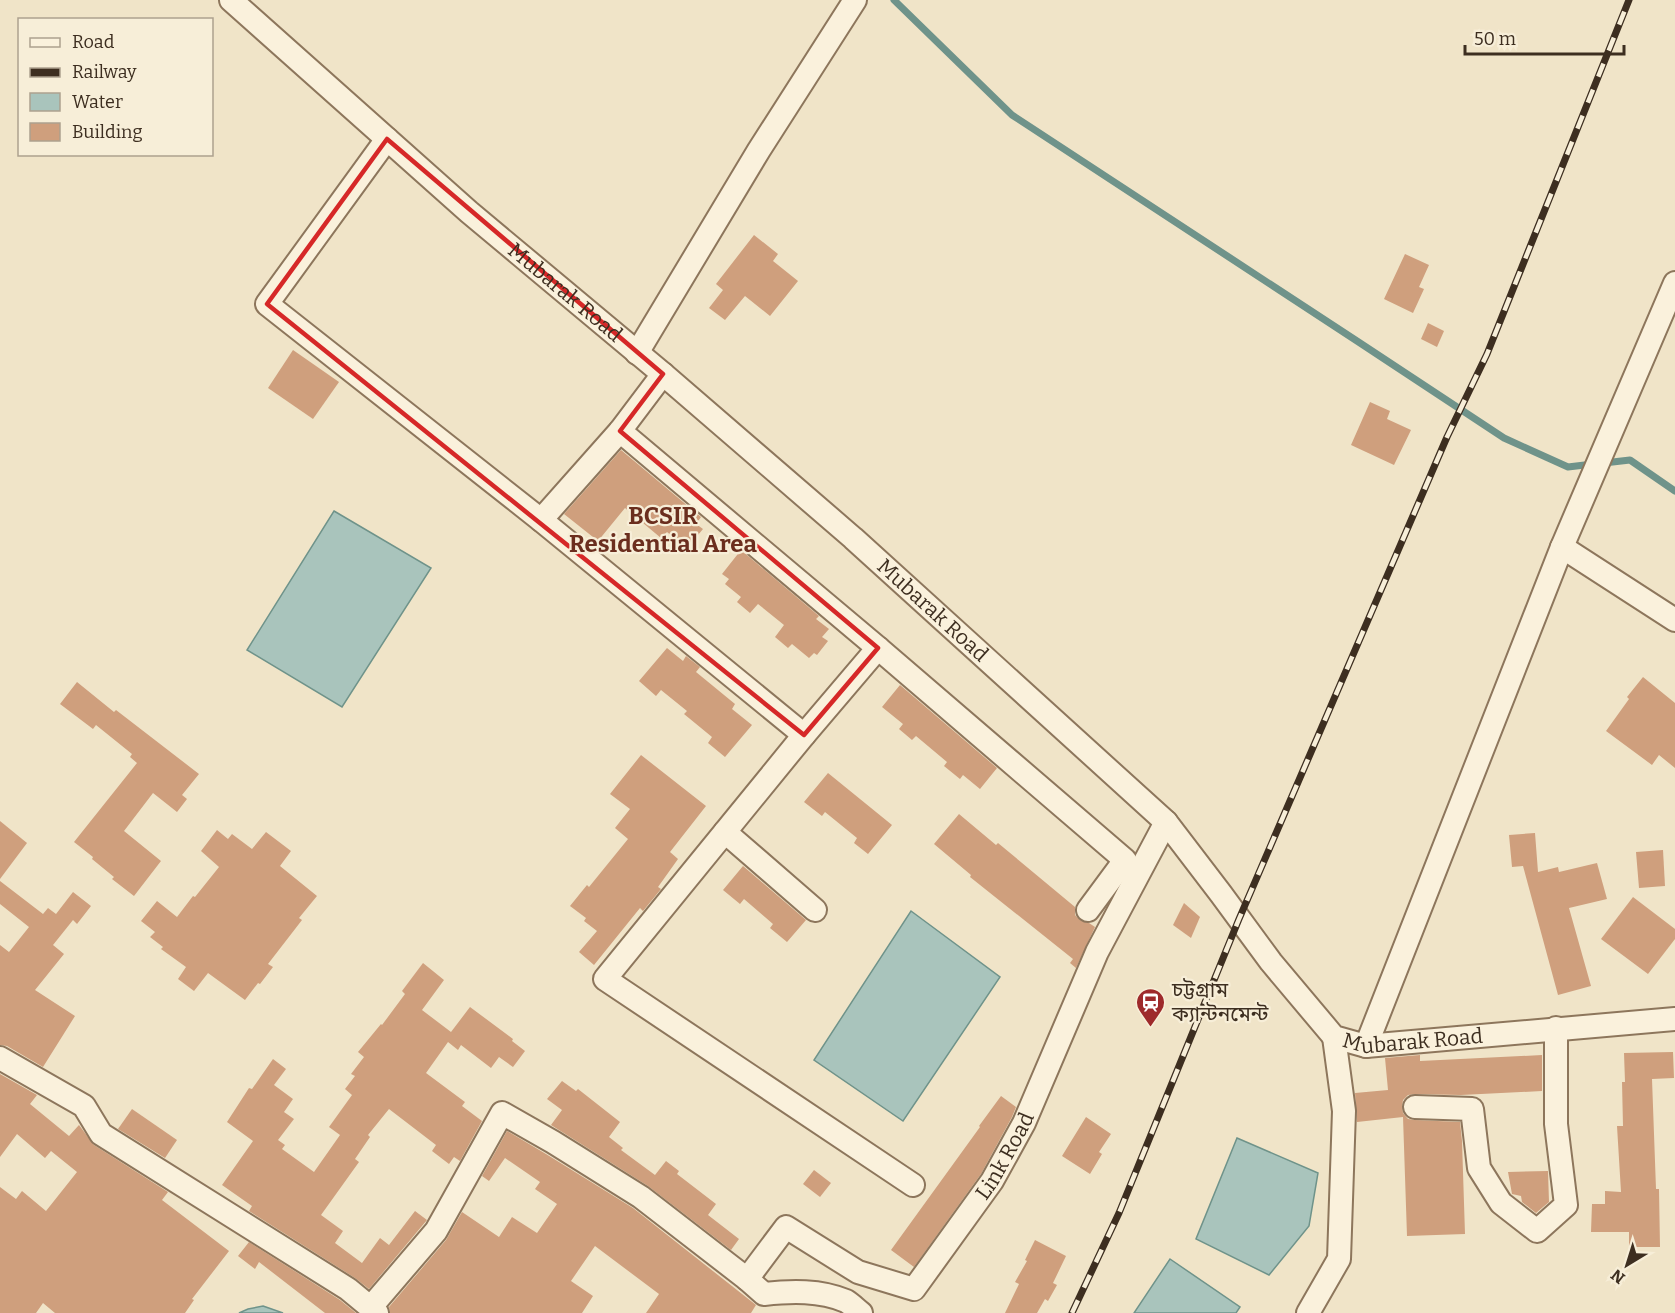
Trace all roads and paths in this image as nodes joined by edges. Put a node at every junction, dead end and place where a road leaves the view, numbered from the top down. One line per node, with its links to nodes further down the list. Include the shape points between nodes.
1 (231, 0): 3 (street, Mubarak Road)
2 (851, 7): 5 (street, via 759,150)
3 (387, 139): 5 (street, Mubarak Road); 8 (street, via 267,304)
4 (1675, 283): 9 (street)
5 (637, 353): 6 (street, Mubarak Road)
6 (663, 374): 7 (street); 13 (street, Mubarak Road, via 853,538)
7 (620, 431): 8 (street); 11 (street)
8 (541, 520): 12 (street)
9 (1562, 546): 10 (street); 20 (street)
10 (1675, 620)
11 (878, 648): 12 (street); 16 (street, via 1125,860)
12 (804, 735): 14 (street)
13 (1166, 822): 19 (street, Mubarak Road, via 1271,962); 24 (street, Link Road, via 1097,952 1024,1123 992,1181 914,1289 858,1272 786,1227)
14 (725, 832): 15 (street); 23 (street, via 605,979)
15 (815, 910)
16 (1088, 910)
17 (1675, 1019): 18 (street, Mubarak Road)
18 (1556, 1028): 20 (street, Mubarak Road); 22 (street, via 1556,1124 1566,1205 1537,1231 1501,1203 1479,1168 1472,1109)
19 (1334, 1037): 20 (street, Mubarak Road); 27 (street, via 1344,1110 1339,1259)
20 (1366, 1046)
21 (0, 1058): 25 (street, via 84,1107 101,1134 348,1289)
22 (1415, 1107)
23 (913, 1185)
24 (747, 1279): 25 (street, via 641,1197 502,1113 436,1231); 26 (street, via 764,1294 818,1293 847,1302)
25 (374, 1310)
26 (861, 1313)
27 (1308, 1313)

